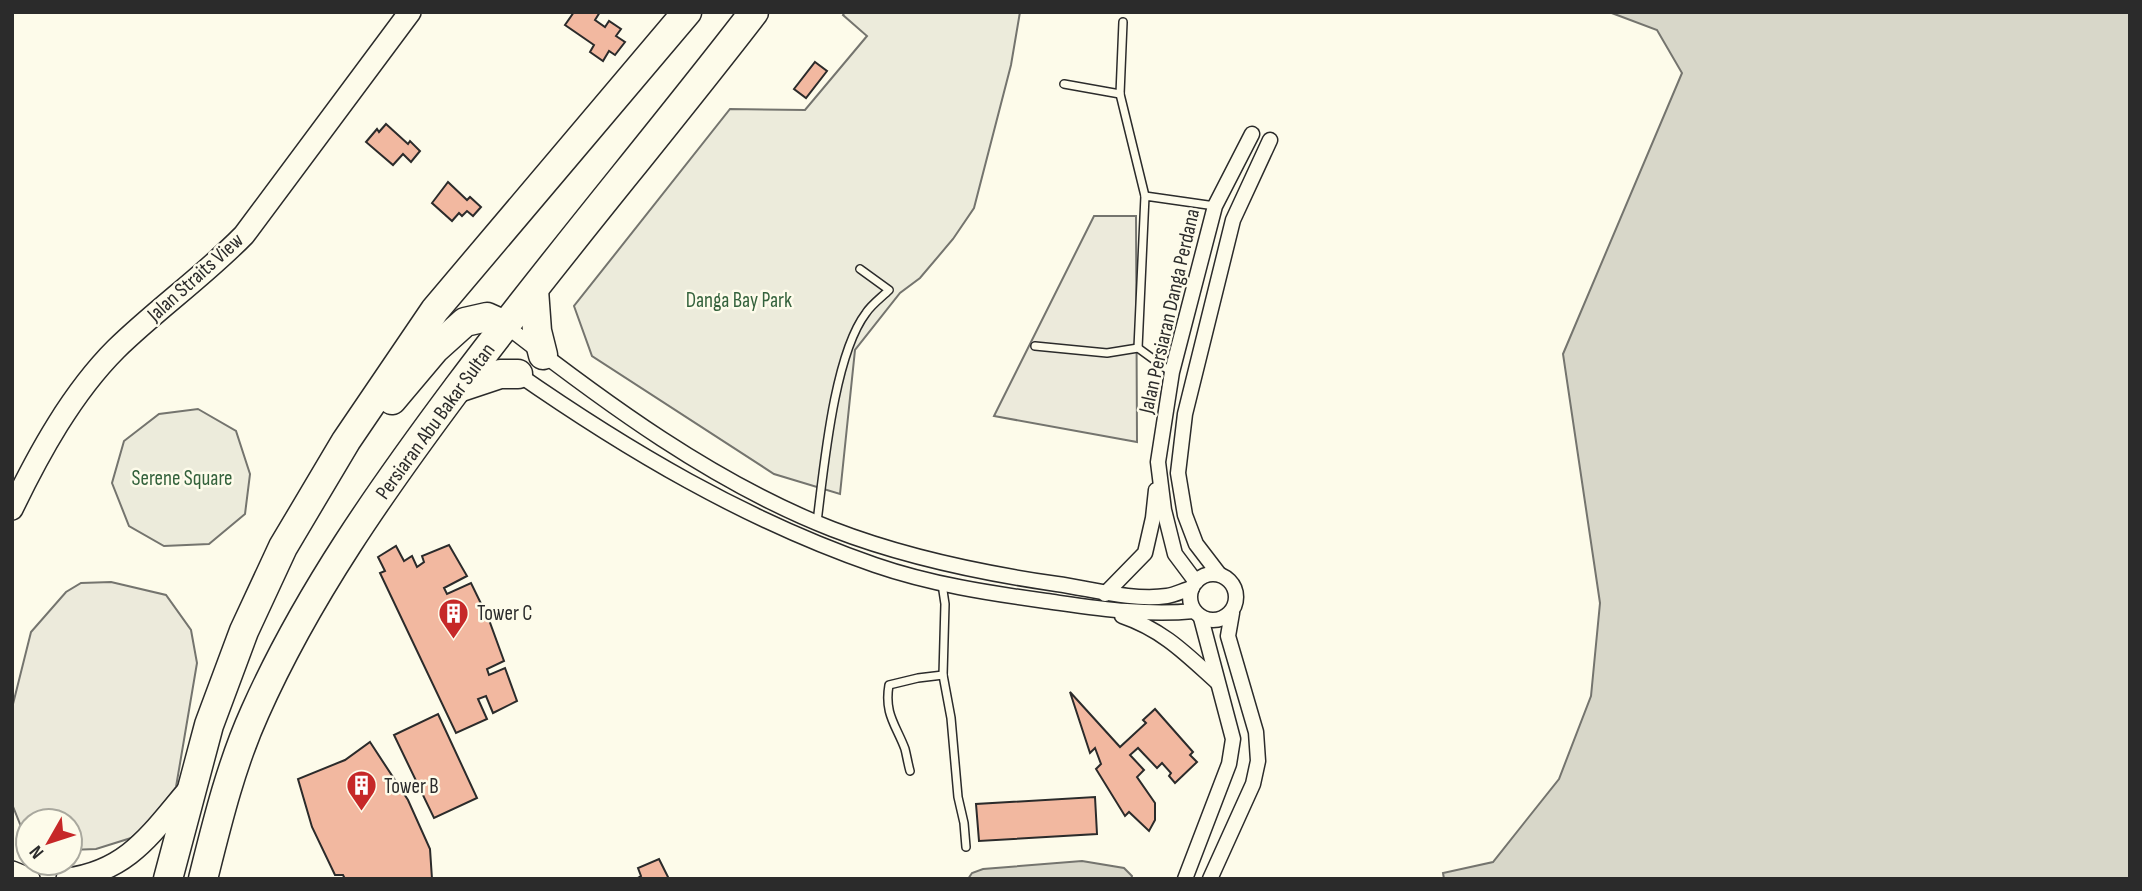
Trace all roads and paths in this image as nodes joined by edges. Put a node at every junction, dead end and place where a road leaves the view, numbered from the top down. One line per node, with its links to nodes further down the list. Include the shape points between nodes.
1 (410, 12): 25 (street, Jalan Straits View, via 244,235 114,351 82,389)
2 (754, 12): 13 (highway, Persiaran Abu Bakar Sultan)
3 (681, 14): 9 (highway)
4 (1123, 22): 6 (lane)
5 (1064, 84): 6 (lane)
6 (1120, 94): 10 (lane)
7 (1252, 134): 11 (street, Jalan Persiaran Danga Perdana)
8 (1270, 140): 27 (street, Jalan Persiaran Danga Perdana, via 1233,220 1185,414 1178,473 1185,515 1196,544)
9 (573, 147): 14 (highway, via 476,278 465,300); 24 (highway, via 435,310 346,440)
10 (1145, 196): 11 (lane); 17 (lane)
11 (1215, 206): 20 (street, Jalan Persiaran Danga Perdana)
12 (860, 269): 26 (lane, via 889,290 866,312 848,344)
13 (534, 290): 15 (highway, Persiaran Abu Bakar Sultan); 19 (highway)
14 (465, 322): 15 (highway, via 487,317); 18 (highway); 24 (highway, via 435,349)
15 (505, 325): 18 (highway, Persiaran Abu Bakar Sultan); 19 (street)
16 (1035, 346): 17 (lane, via 1107,353)
17 (1138, 348): 20 (lane)
18 (486, 351): 21 (street); 22 (highway, Persiaran Abu Bakar Sultan)
19 (543, 355): 26 (street, via 710,469)
20 (1172, 372): 23 (street, Jalan Persiaran Danga Perdana)
21 (519, 374): 22 (highway, via 500,374); 28 (street, via 696,487 762,520 876,565)
22 (458, 388): 43 (highway, Persiaran Abu Bakar Sultan, via 321,584 274,671 238,755)
23 (1158, 462): 29 (street, Jalan Persiaran Danga Perdana, via 1175,554); 30 (street, via 1145,553)
24 (313, 497): 37 (highway, via 283,547 244,631 209,725)
25 (12, 509)
26 (817, 522): 30 (street, via 886,548 988,574)
27 (1219, 574): 29 (street, via 1206,575); 32 (street, via 1235,588 1237,600)
28 (942, 583): 31 (street); 34 (lane)
29 (1194, 585): 30 (street, via 1168,596); 33 (street, via 1190,599)
30 (1105, 594)
31 (1105, 611): 33 (street); 35 (street, via 1147,624)
32 (1231, 612): 33 (street, via 1211,621); 45 (street, via 1228,636 1256,733 1258,761 1253,784)
33 (1198, 614): 35 (street)
34 (943, 675): 36 (lane, via 889,685 890,719); 38 (lane)
35 (1218, 683): 44 (street, via 1233,739 1229,764)
36 (910, 771)
37 (195, 782): 41 (street, via 130,855 116,865); 42 (highway)
38 (966, 847)
39 (12, 872): 40 (street)
40 (29, 879)
41 (67, 879)
42 (168, 879)
43 (203, 879)
44 (1185, 879)
45 (1210, 879)

